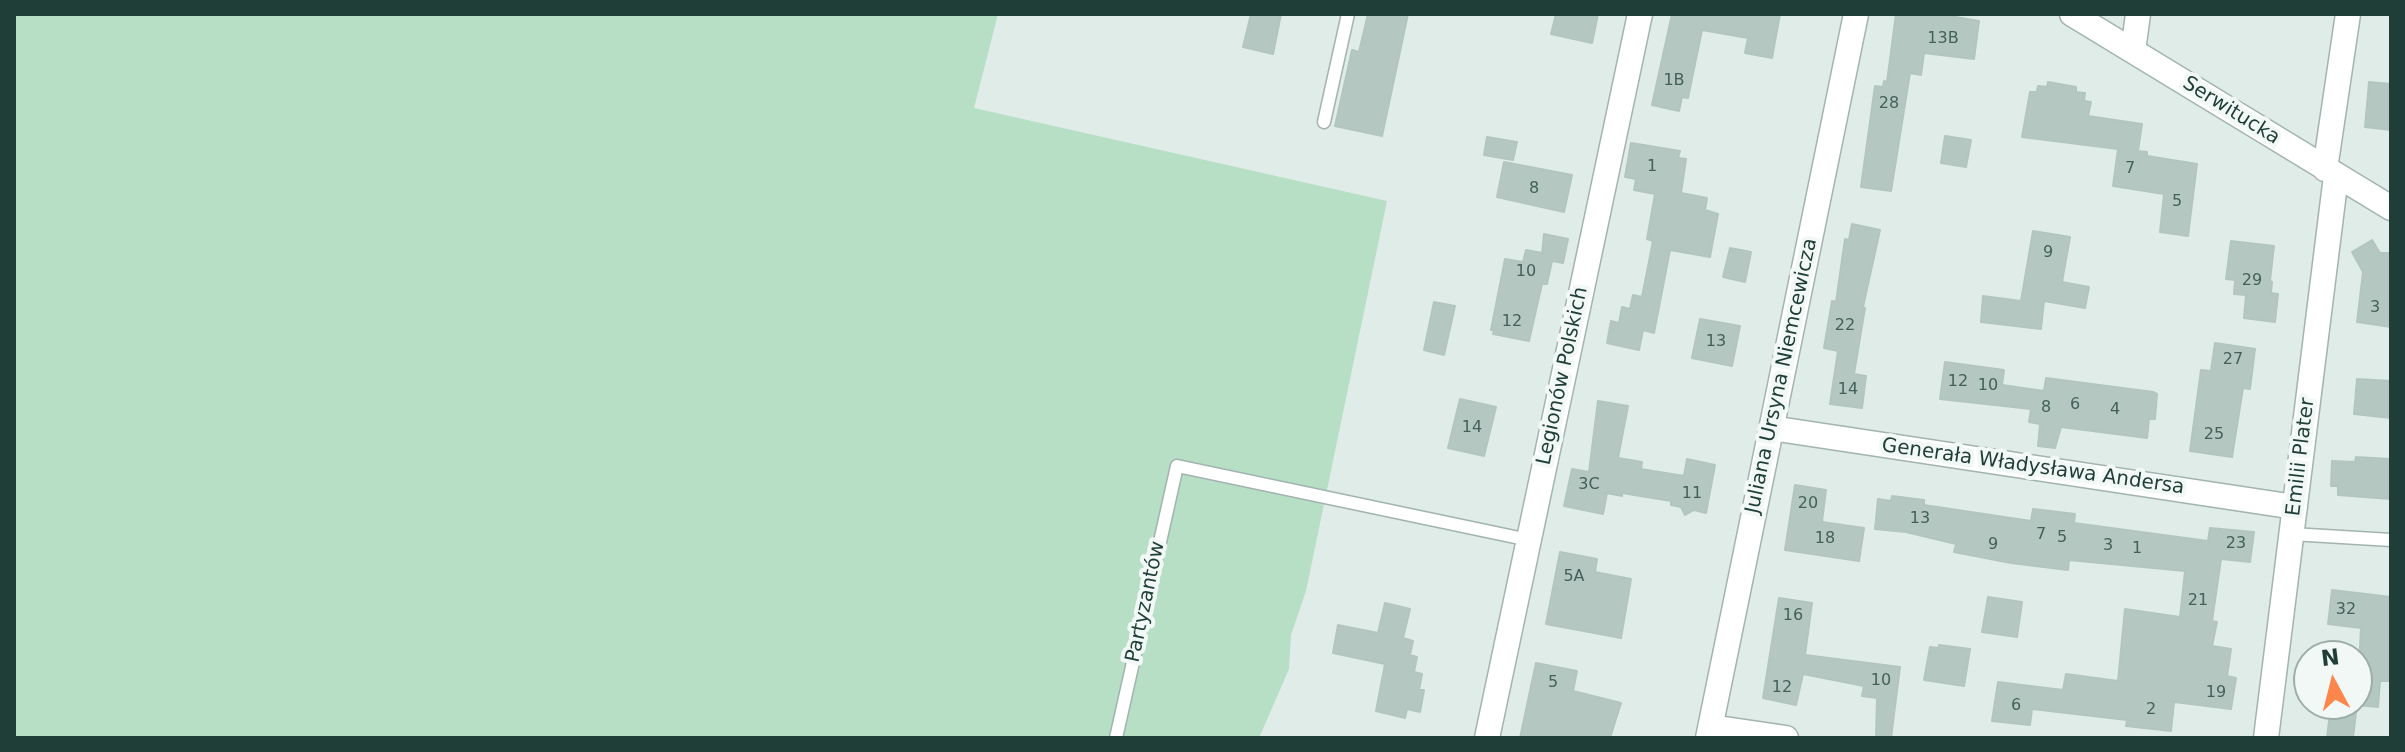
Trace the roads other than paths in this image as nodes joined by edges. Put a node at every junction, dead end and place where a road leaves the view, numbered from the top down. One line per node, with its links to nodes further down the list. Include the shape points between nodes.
1 (1348, 14): 8 (lane)
2 (1640, 14): 14 (street, Legionów Polskich)
3 (1856, 14): 11 (street, Juliana Ursyna Niemcewicza)
4 (2072, 14): 7 (street, Serwitucka)
5 (2138, 14): 7 (street)
6 (2348, 14): 9 (street, Emilii Plater)
7 (2133, 51): 9 (street, Serwitucka)
8 (1324, 122)
9 (2331, 172): 10 (street, Serwitucka); 12 (street, Emilii Plater)
10 (2391, 208)
11 (1771, 428): 12 (street, Generała Władysława Andersa); 16 (street, Juliana Ursyna Niemcewicza)
12 (2295, 507): 13 (street, Emilii Plater)
13 (2292, 534): 15 (lane); 20 (street, Emilii Plater)
14 (1529, 540): 17 (lane, Partyzantów, via 1177,466); 18 (street, Legionów Polskich)
15 (2391, 540)
16 (1710, 732): 19 (street)
17 (1116, 738)
18 (1487, 738)
19 (1786, 738)
20 (2266, 738)

